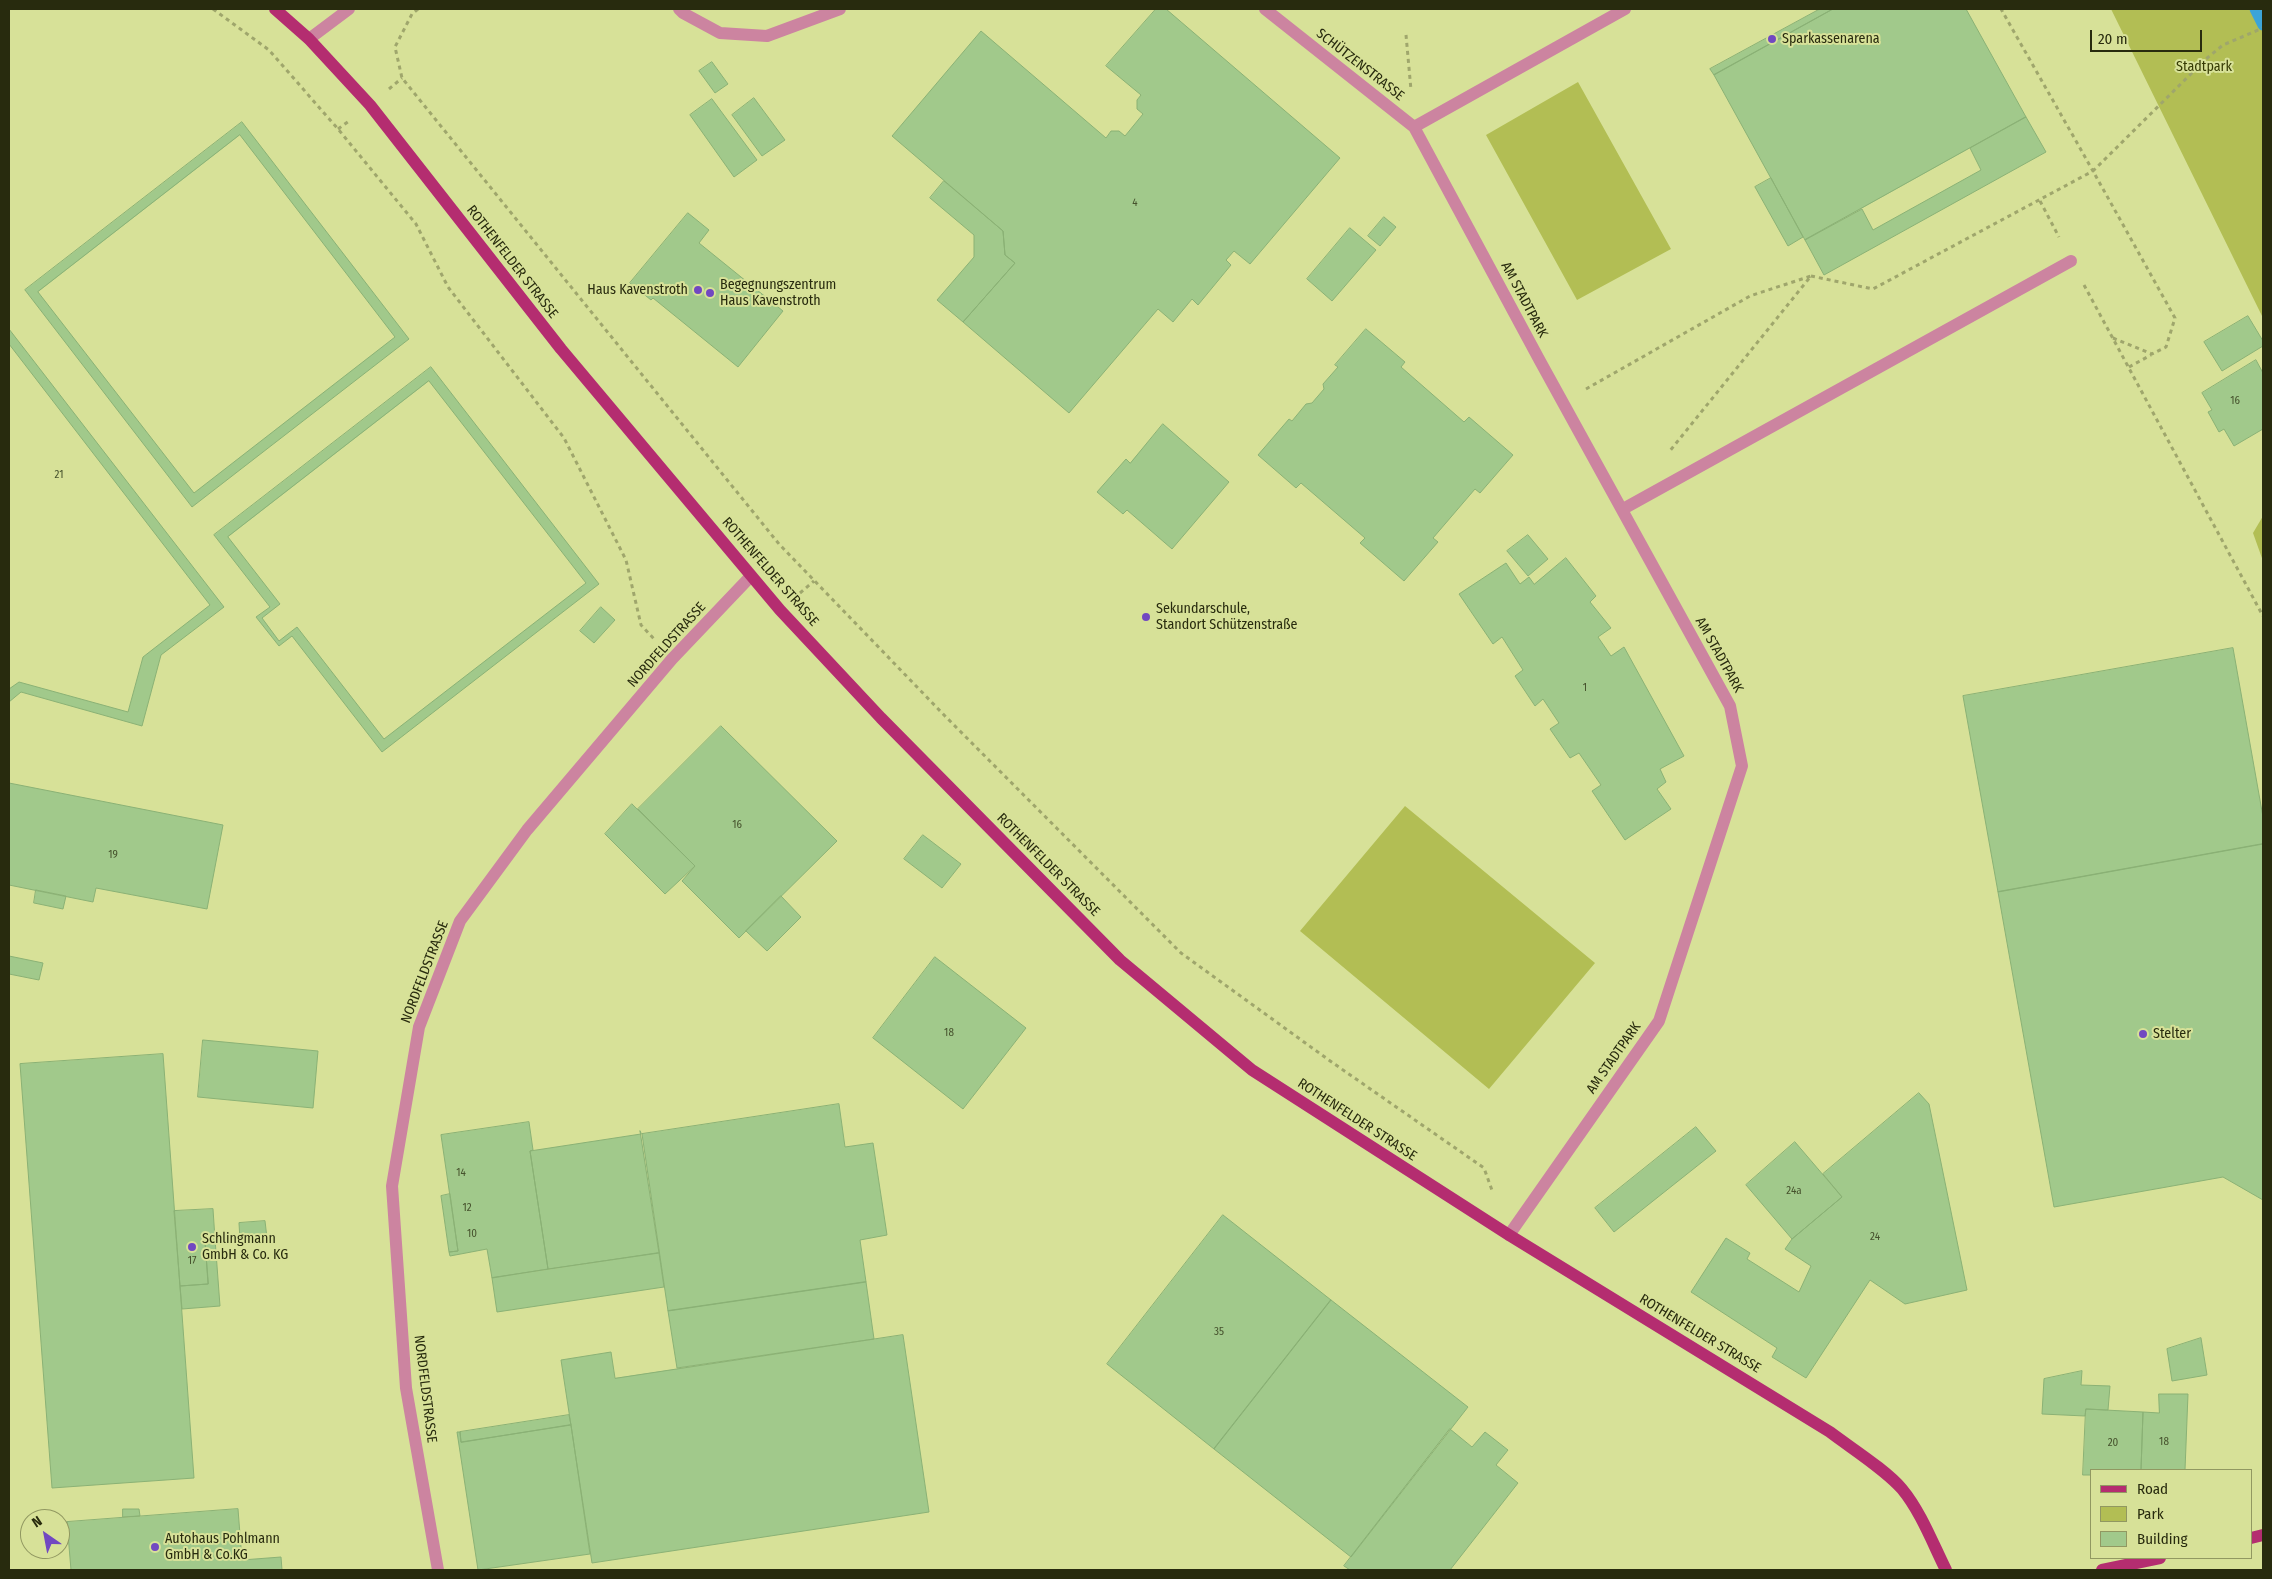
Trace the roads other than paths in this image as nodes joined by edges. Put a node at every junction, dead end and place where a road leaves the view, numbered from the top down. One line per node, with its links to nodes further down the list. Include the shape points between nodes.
1 (275, 9): 7 (main road, ROTHENFELDER STRASSE)
2 (349, 9): 7 (street)
3 (680, 9): 4 (street, via 720,33 767,36)
4 (840, 9)
5 (1265, 9): 8 (street, SCHÜTZENSTRASSE)
6 (1625, 9): 8 (street)
7 (309, 39): 11 (main road, ROTHENFELDER STRASSE, via 370,105 561,349)
8 (1414, 126): 10 (street, AM STADTPARK)
9 (2071, 261): 10 (street)
10 (1623, 509): 12 (street, AM STADTPARK, via 1730,706 1742,766 1659,1020)
11 (751, 576): 12 (main road, ROTHENFELDER STRASSE, via 881,718 1120,960 1252,1070); 14 (street, NORDFELDSTRASSE, via 672,659 527,830 460,921 419,1027 392,1186 406,1388)
12 (1509, 1235): 15 (main road, ROTHENFELDER STRASSE, via 1741,1376 1830,1432 1867,1460 1902,1489)
13 (2155, 1559): 16 (main road)
14 (438, 1570)
15 (1946, 1570)
16 (2102, 1570)

